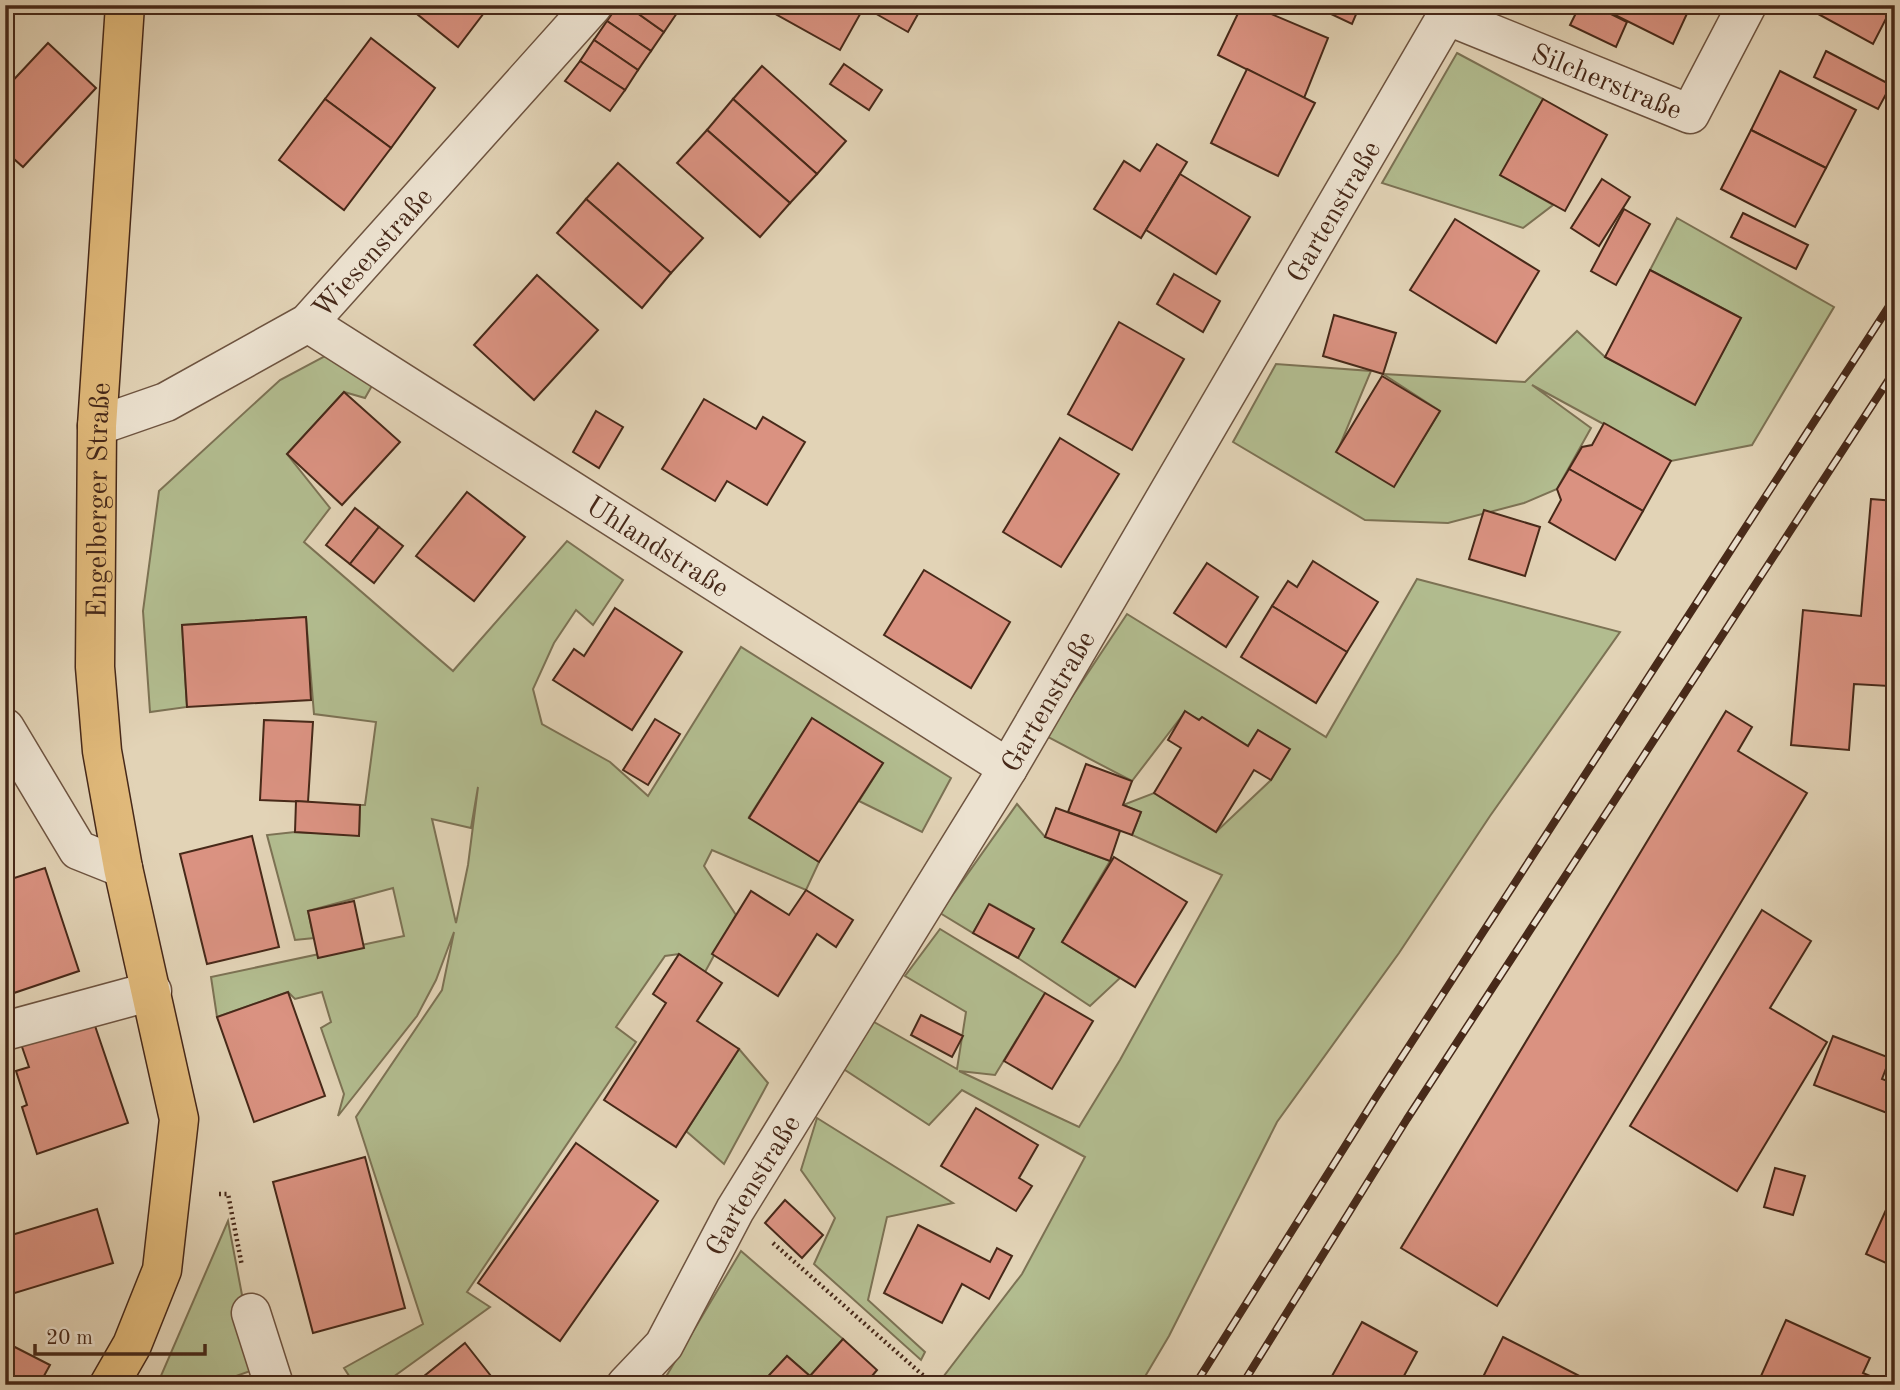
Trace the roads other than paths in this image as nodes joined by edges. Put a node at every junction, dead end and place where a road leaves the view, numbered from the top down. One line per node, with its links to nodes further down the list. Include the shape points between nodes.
1 (125, 5): 6 (main road, Engelberger Straße)
2 (593, 5): 5 (street, Wiesenstraße)
3 (1747, 5): 4 (street, Silcherstraße, via 1690,114)
4 (1450, 11): 8 (street, Gartenstraße)
5 (308, 323): 6 (street, Wiesenstraße, via 166,402); 8 (street, Uhlandstraße)
6 (97, 426): 9 (main road, Engelberger Straße, via 95,667 103,751)
7 (5, 728): 9 (street, via 78,849)
8 (1008, 768): 15 (street, Gartenstraße, via 736,1210 664,1345)
9 (123, 868): 10 (main road, Engelberger Straße)
10 (152, 991): 11 (street); 13 (main road, Engelberger Straße, via 179,1119 173,1191 162,1270 132,1345)
11 (5, 1031)
12 (251, 1312): 14 (street)
13 (108, 1385)
14 (274, 1385)
15 (626, 1385)

